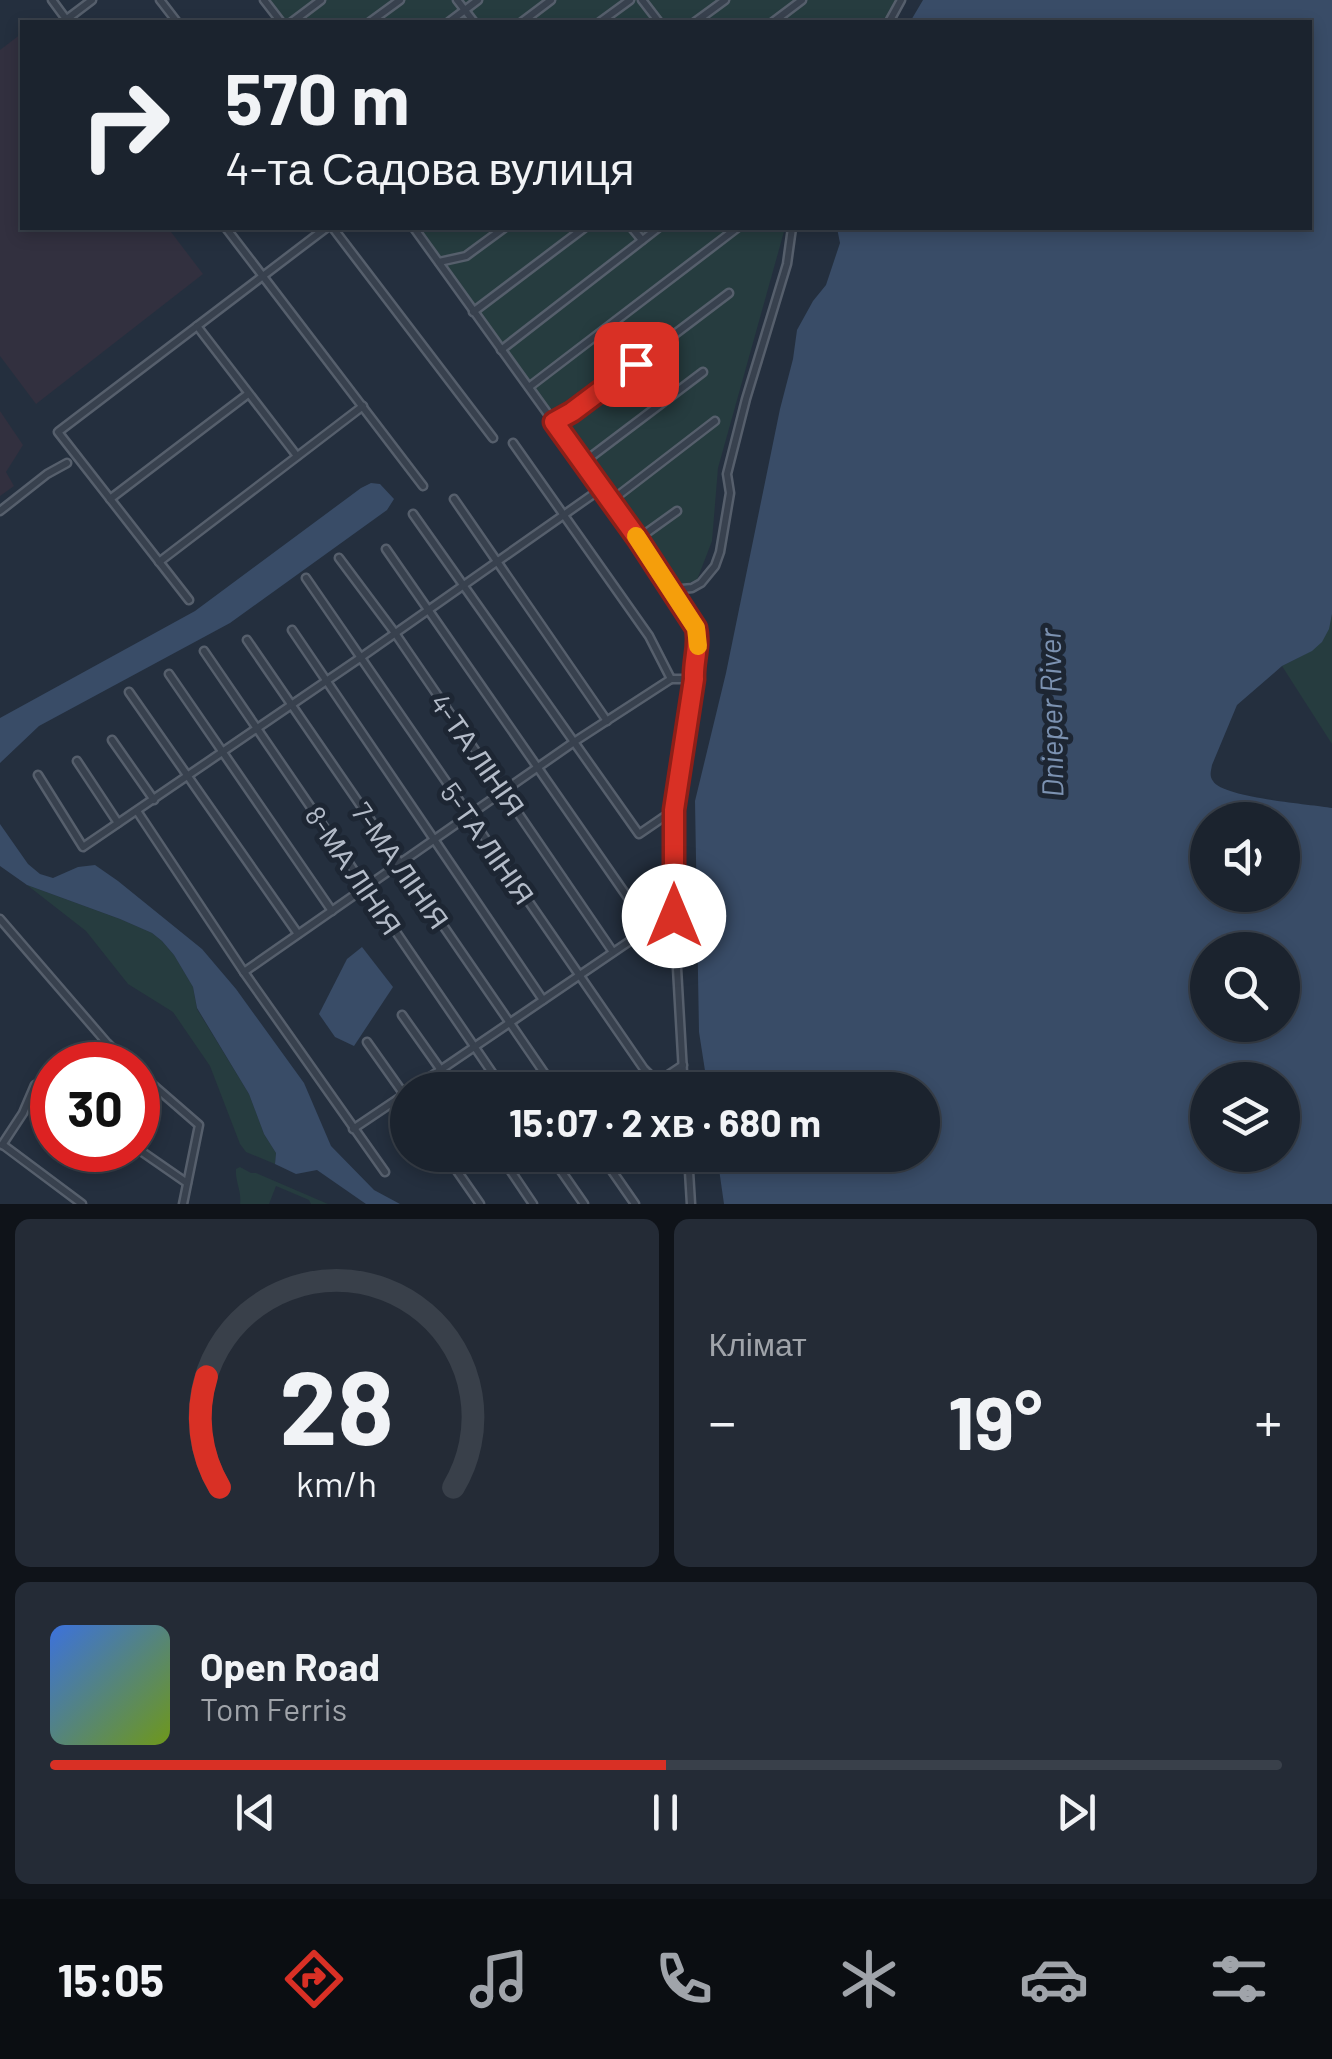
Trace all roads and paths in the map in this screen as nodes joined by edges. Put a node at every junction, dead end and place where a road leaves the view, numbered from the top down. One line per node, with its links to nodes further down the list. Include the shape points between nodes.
1 (52, 0): 15 (street)
2 (92, 0): 16 (street)
3 (160, 0): 17 (street)
4 (264, 0): 18 (street)
5 (321, 0): 19 (street)
6 (400, 0): 20 (street)
7 (457, 0): 14 (street)
8 (478, 0): 14 (street)
9 (551, 0): 23 (street)
10 (630, 0): 24 (street)
11 (642, 0): 25 (street)
12 (725, 0): 26 (street)
13 (802, 0): 27 (street)
14 (465, 10): 21 (street); 22 (street)
15 (67, 20)
16 (69, 20)
17 (175, 20)
18 (279, 20)
19 (295, 20)
20 (373, 20)
21 (452, 20)
22 (472, 20)
23 (525, 20)
24 (603, 20)
25 (657, 20)
26 (698, 20)
27 (776, 20)
28 (228, 230): 40 (street)
29 (327, 230): 40 (street)
30 (332, 230): 51 (street)
31 (415, 230): 39 (street)
32 (501, 230): 39 (street, via 466,256)
33 (581, 230): 42 (street)
34 (634, 230): 38 (street)
35 (655, 230): 38 (street)
36 (734, 230): 46 (street)
37 (792, 230): 72 (street, via 727,474 730,493 716,566 692,588)
38 (642, 240): 44 (street)
39 (438, 262): 42 (street)
40 (263, 276): 43 (street); 48 (street)
41 (729, 293): 50 (street)
42 (473, 312): 44 (street)
43 (197, 326): 47 (street); 58 (street, via 58,432)
44 (501, 350): 46 (street)
45 (703, 372): 54 (street)
46 (528, 387): 50 (street)
47 (248, 394): 53 (street); 58 (street)
48 (362, 406): 53 (street); 56 (street)
49 (714, 421): 60 (street)
50 (554, 422): 54 (street)
51 (492, 438)
52 (513, 443): 64 (street)
53 (297, 456): 68 (street)
54 (584, 462): 57 (street)
55 (67, 463): 62 (street)
56 (424, 486)
57 (602, 488): 60 (street); 64 (street)
58 (110, 499): 68 (street)
59 (454, 499): 69 (street)
60 (612, 502): 65 (street)
61 (676, 510): 65 (street)
62 (0, 511)
63 (414, 514): 71 (street)
64 (564, 516): 69 (street); 81 (street)
65 (638, 539): 72 (street)
66 (386, 549): 74 (street)
67 (339, 558): 76 (street, 4-ТА ЛІНІЯ)
68 (159, 562): 73 (street)
69 (498, 562): 71 (street); 86 (street)
70 (306, 578): 79 (street, 5-ТА ЛІНІЯ)
71 (463, 587): 74 (street); 89 (street)
72 (672, 590): 82 (street, via 696,628)
73 (188, 600)
74 (430, 610): 76 (street); 92 (street)
75 (292, 630): 83 (street)
76 (395, 633): 79 (street); 95 (street, 4-ТА ЛІНІЯ)
77 (248, 640): 85 (street, 7-МА ЛІНІЯ)
78 (204, 651): 87 (street, 8-МА ЛІНІЯ)
79 (360, 658): 83 (street); 99 (street, 5-ТА ЛІНІЯ)
80 (170, 674): 90 (street)
81 (671, 678): 82 (street); 86 (street)
82 (694, 679): 97 (street)
83 (326, 681): 85 (street); 101 (street)
84 (129, 692): 94 (street)
85 (290, 704): 87 (street); 102 (street, 7-МА ЛІНІЯ)
86 (607, 721): 89 (street)
87 (257, 728): 90 (street); 103 (street, 8-МА ЛІНІЯ)
88 (112, 740): 96 (street)
89 (574, 742): 92 (street); 97 (street, via 640,834)
90 (222, 752): 94 (street); 104 (street)
91 (77, 761): 100 (street)
92 (539, 767): 95 (street); 107 (street)
93 (38, 775): 100 (street, via 83,848)
94 (188, 776): 96 (street); 108 (street)
95 (505, 791): 99 (street); 109 (street, 4-ТА ЛІНІЯ)
96 (154, 800): 98 (street)
97 (674, 810): 105 (street)
98 (137, 812): 100 (street); 110 (street)
99 (469, 816): 101 (street); 111 (street, 5-ТА ЛІНІЯ)
100 (118, 823)
101 (434, 841): 102 (street); 112 (street)
102 (400, 863): 103 (street); 114 (street, 7-МА ЛІНІЯ)
103 (366, 887): 104 (street); 117 (street, 8-МА ЛІНІЯ)
104 (332, 910): 108 (street)
105 (674, 916): 107 (street); 118 (street)
106 (0, 919): 115 (street)
107 (649, 928): 109 (street)
108 (298, 934): 110 (street)
109 (614, 952): 111 (street)
110 (244, 972): 128 (street)
111 (580, 976): 112 (street); 118 (street, 5-ТА ЛІНІЯ, via 654,1078)
112 (543, 1000): 114 (street)
113 (402, 1015): 119 (street)
114 (510, 1023): 117 (street); 123 (street, 7-МА ЛІНІЯ)
115 (107, 1042)
116 (367, 1042): 120 (street)
117 (474, 1047): 119 (street); 122 (street, 8-МА ЛІНІЯ)
118 (683, 1065): 124 (street)
119 (441, 1070): 121 (street)
120 (391, 1072)
121 (438, 1072)
122 (491, 1072)
123 (544, 1072)
124 (683, 1072)
125 (160, 1091): 137 (street, via 199,1125)
126 (30, 1096): 129 (street)
127 (390, 1105): 128 (street)
128 (353, 1129): 131 (street)
129 (1, 1146): 138 (street)
130 (160, 1164): 137 (street)
131 (385, 1172)
132 (458, 1172): 140 (street)
133 (511, 1172): 141 (street)
134 (562, 1172): 142 (street)
135 (613, 1172): 143 (street)
136 (689, 1172): 144 (street)
137 (187, 1184): 139 (street)
138 (82, 1204)
139 (183, 1204)
140 (480, 1204)
141 (533, 1204)
142 (584, 1204)
143 (635, 1204)
144 (691, 1204)

